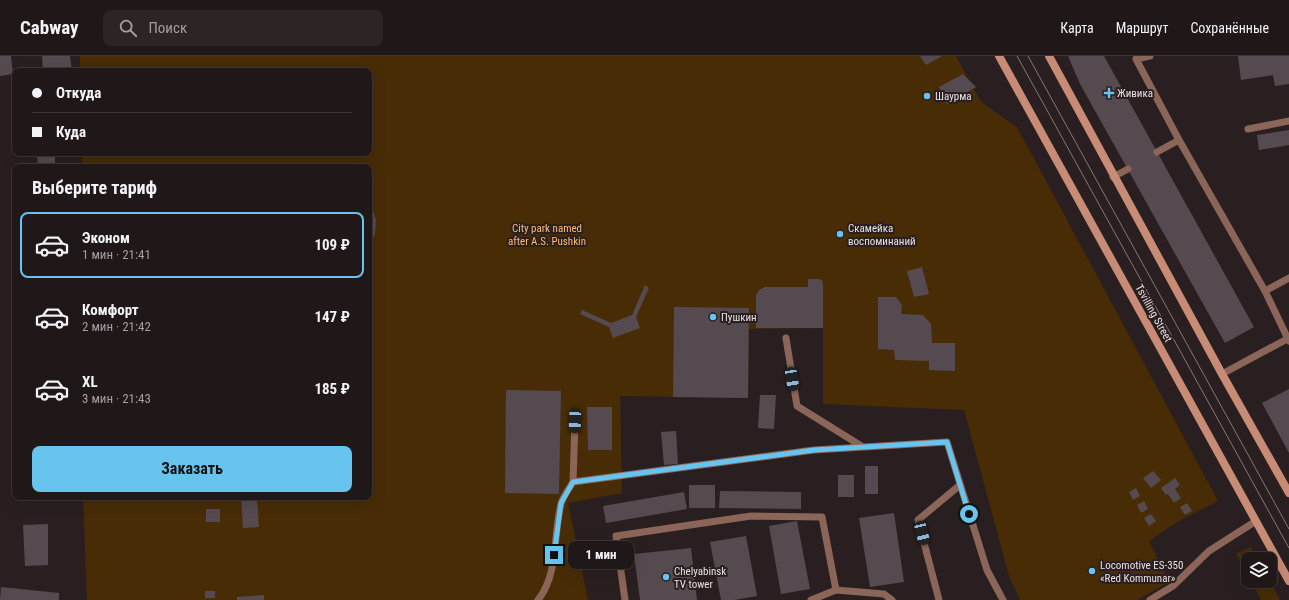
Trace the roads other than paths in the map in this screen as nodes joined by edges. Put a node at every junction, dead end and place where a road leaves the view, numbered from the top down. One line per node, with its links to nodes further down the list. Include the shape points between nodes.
1 (999, 56): 20 (main road, Tsvilling Street)
2 (1049, 56): 9 (main road)
3 (1150, 56): 6 (lane, via 1136,59)
4 (1289, 121): 5 (lane)
5 (1248, 129)
6 (1179, 140): 7 (lane); 11 (lane)
7 (1157, 152)
8 (1128, 169): 9 (lane)
9 (1114, 176): 14 (main road)
10 (1289, 278): 11 (lane)
11 (1265, 291): 13 (lane)
12 (786, 338): 16 (lane, via 797,406)
13 (1288, 340): 14 (lane)
14 (1222, 374): 19 (main road)
15 (575, 421): 17 (lane)
16 (864, 447): 17 (lane, via 814,450); 18 (lane, via 947,442)
17 (573, 482): 23 (lane, via 561,503 552,567)
18 (960, 485): 27 (lane, via 918,520); 28 (lane, via 987,570)
19 (1289, 493)
20 (1256, 521): 21 (main road, Tsvilling Street); 29 (lane, via 1209,551 1173,586)
21 (1289, 581)
22 (836, 590): 24 (lane, via 822,516 752,516 616,536); 25 (lane); 26 (lane, via 884,594)
23 (538, 600)
24 (625, 600)
25 (811, 600)
26 (892, 600)
27 (939, 600)
28 (1003, 600)
29 (1150, 600)

